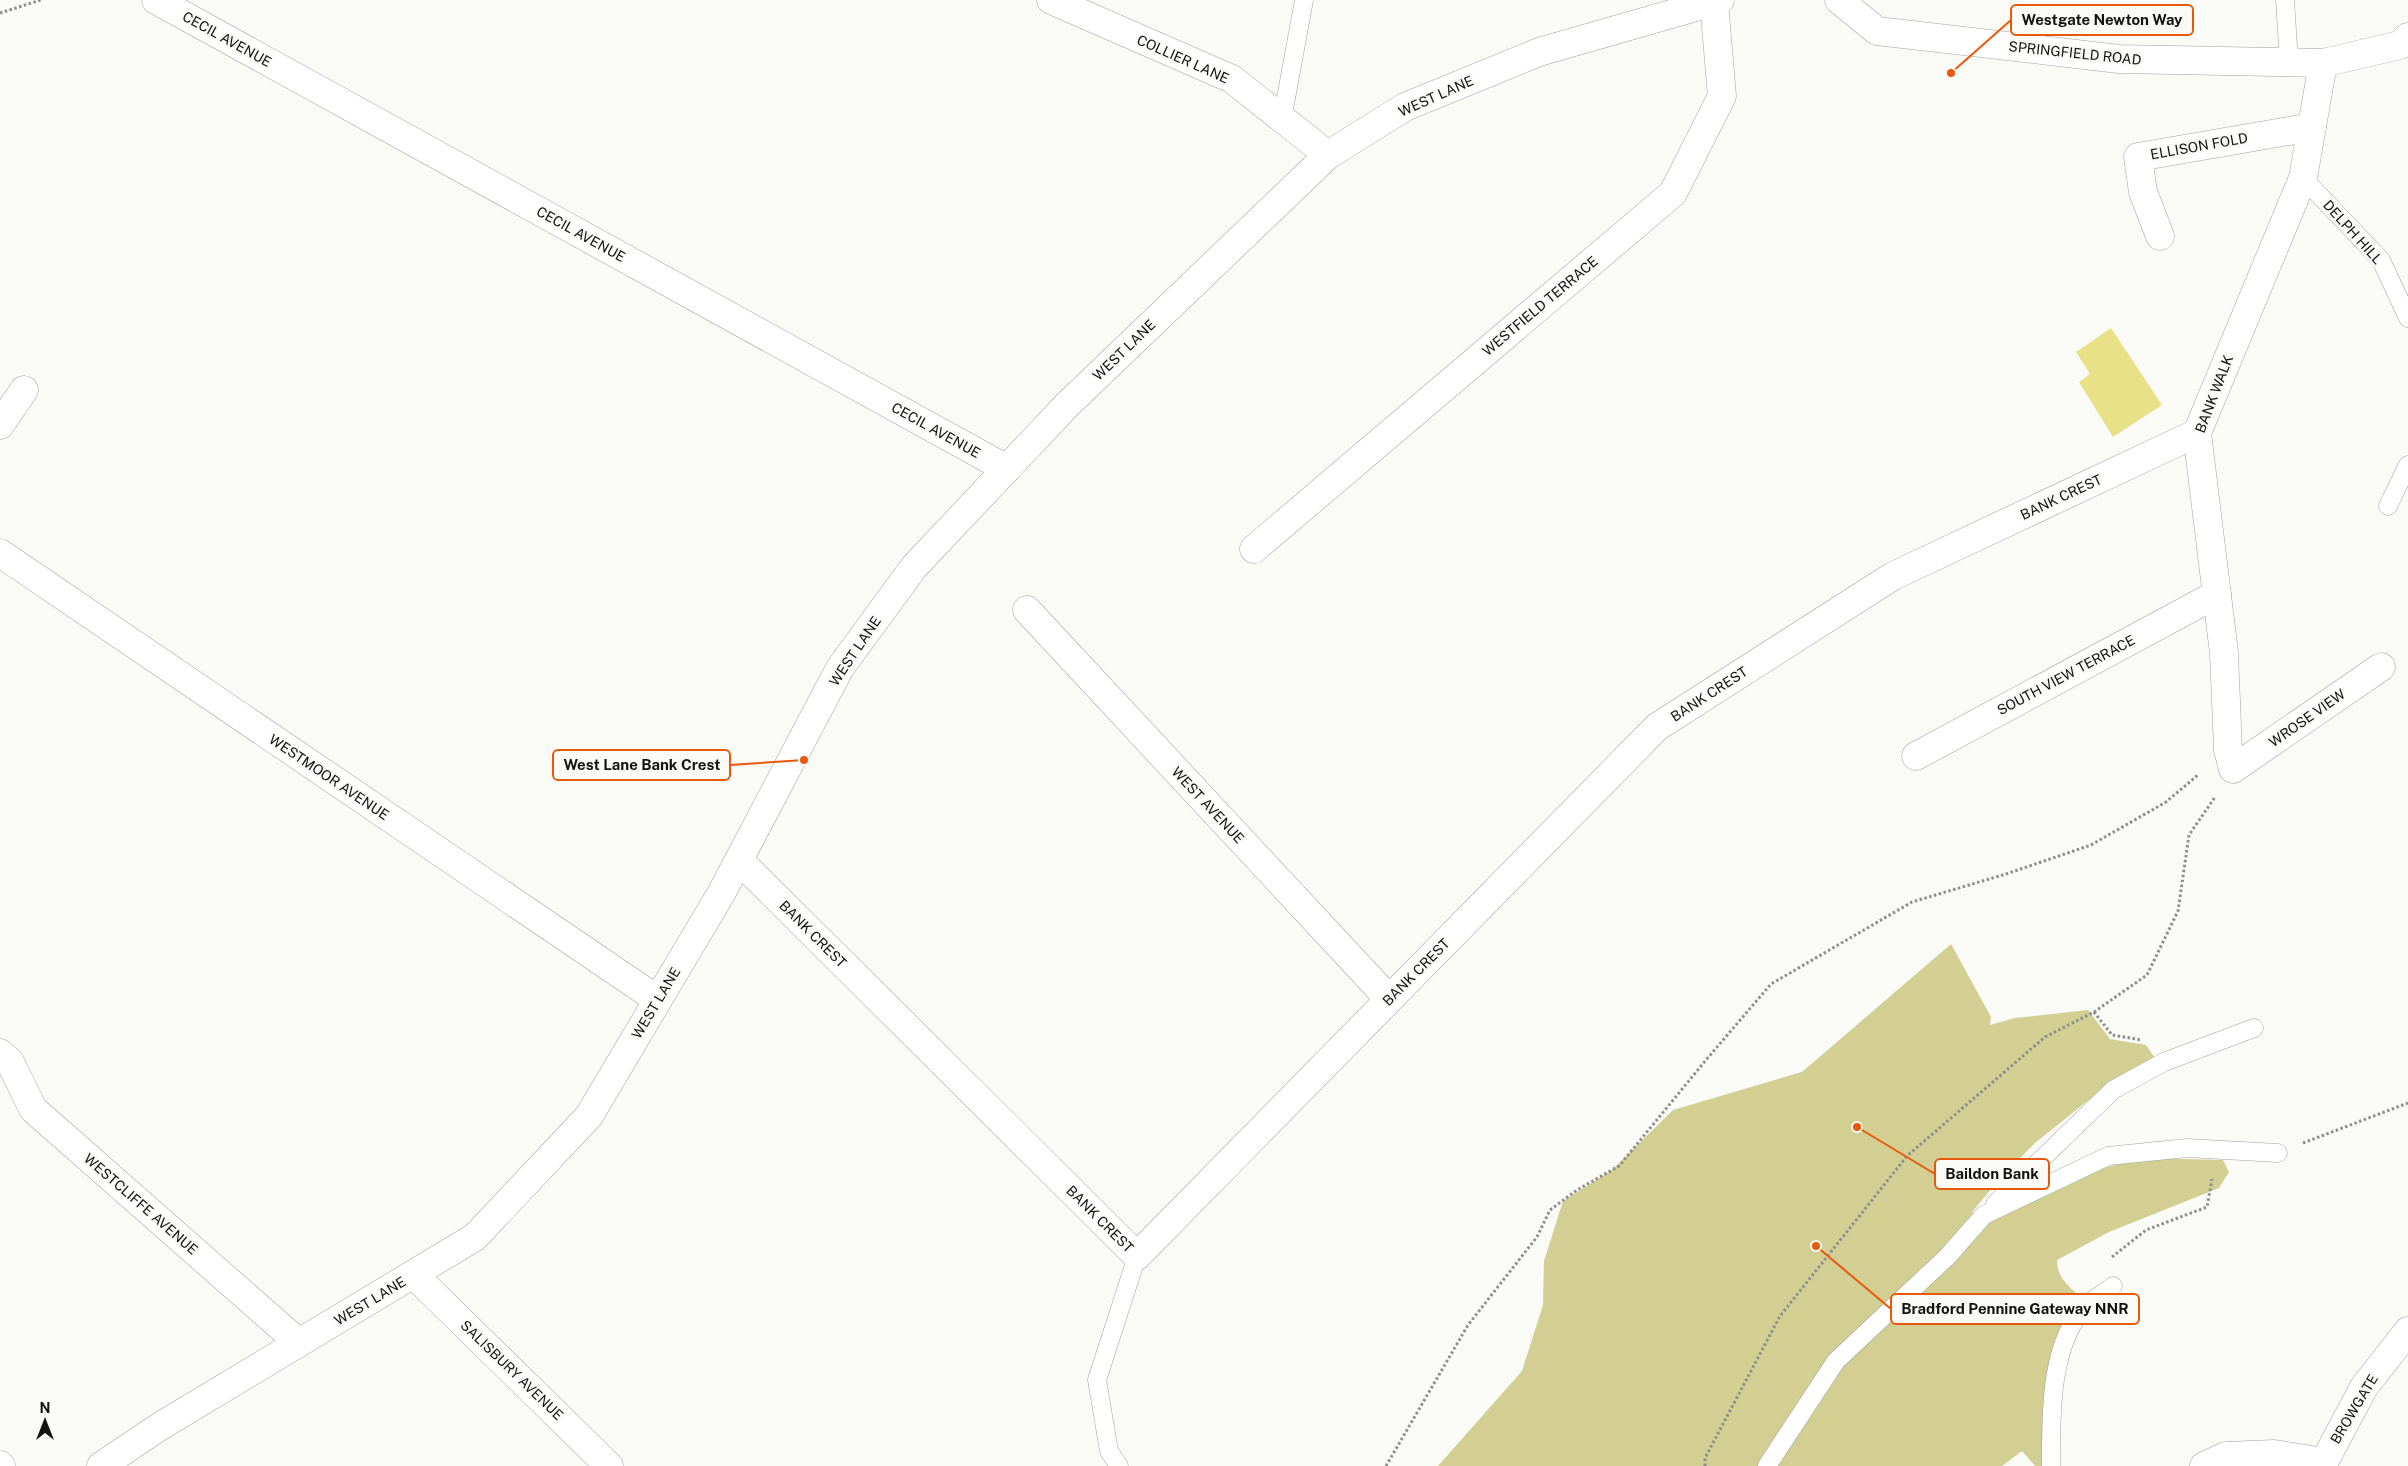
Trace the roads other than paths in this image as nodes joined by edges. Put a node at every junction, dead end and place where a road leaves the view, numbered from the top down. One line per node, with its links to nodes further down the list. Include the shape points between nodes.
1 (156, 0): 20 (street, CECIL AVENUE)
2 (1051, 0): 10 (street, COLLIER LANE, via 1232,79)
3 (1304, 0): 10 (lane)
4 (1839, 0): 8 (street, SPRINGFIELD ROAD, via 1878,31 2119,60)
5 (2285, 0): 8 (lane)
6 (1717, 2): 12 (street, WEST LANE, via 1539,52 1405,108); 22 (street, WESTFIELD TERRACE, via 1722,96 1673,193)
7 (2408, 37): 9 (street, SPRINGFIELD ROAD, via 2400,45)
8 (2289, 62): 9 (street, SPRINGFIELD ROAD)
9 (2323, 63): 11 (street, BANK WALK)
10 (1282, 120): 12 (street, COLLIER LANE)
11 (2312, 127): 13 (street, BANK WALK); 14 (street, ELLISON FOLD, via 2138,157 2142,192)
12 (1328, 155): 20 (street, WEST LANE, via 1067,405)
13 (2303, 178): 15 (lane, DELPH HILL, via 2381,260); 18 (street, BANK WALK)
14 (2160, 236)
15 (2408, 318)
16 (24, 390): 17 (street)
17 (0, 426)
18 (2197, 433): 24 (street, BANK WALK); 31 (street, BANK CREST, via 1893,576 1657,727)
19 (2408, 465): 21 (lane)
20 (1007, 469): 29 (street, WEST LANE, via 914,567 840,668)
21 (2388, 506)
22 (1254, 549)
23 (0, 553): 30 (street, WESTMOOR AVENUE)
24 (2217, 594): 27 (street, SOUTH VIEW TERRACE); 28 (street, BANK WALK)
25 (1027, 610): 31 (street, WEST AVENUE)
26 (2381, 667): 28 (street, WROSE VIEW)
27 (1916, 756)
28 (2231, 759)
29 (739, 860): 30 (street, WEST LANE); 36 (street, BANK CREST)
30 (658, 1000): 37 (street, WEST LANE, via 589,1116 476,1237)
31 (1389, 1000): 36 (street, BANK CREST)
32 (2254, 1028): 35 (lane, via 2164,1062 2113,1090)
33 (0, 1053): 40 (street, WESTCLIFFE AVENUE, via 10,1062 33,1109)
34 (2278, 1152): 35 (lane, via 2187,1148 2108,1156)
35 (1984, 1215): 45 (lane, via 1948,1256 1836,1361)
36 (1136, 1256): 44 (lane, via 1097,1380 1109,1451)
37 (414, 1275): 40 (street, WEST LANE); 43 (street, SALISBURY AVENUE)
38 (2113, 1286): 46 (lane, via 2088,1304 2072,1326 2062,1350 2055,1375 2051,1414)
39 (2408, 1331): 41 (street, BROWGATE, via 2364,1387)
40 (299, 1343): 42 (street, WEST LANE, via 158,1427)
41 (2322, 1464): 47 (street, via 2274,1454 2226,1456)
42 (102, 1466)
43 (609, 1466)
44 (1119, 1466)
45 (1766, 1466)
46 (2051, 1466)
47 (2204, 1466)

